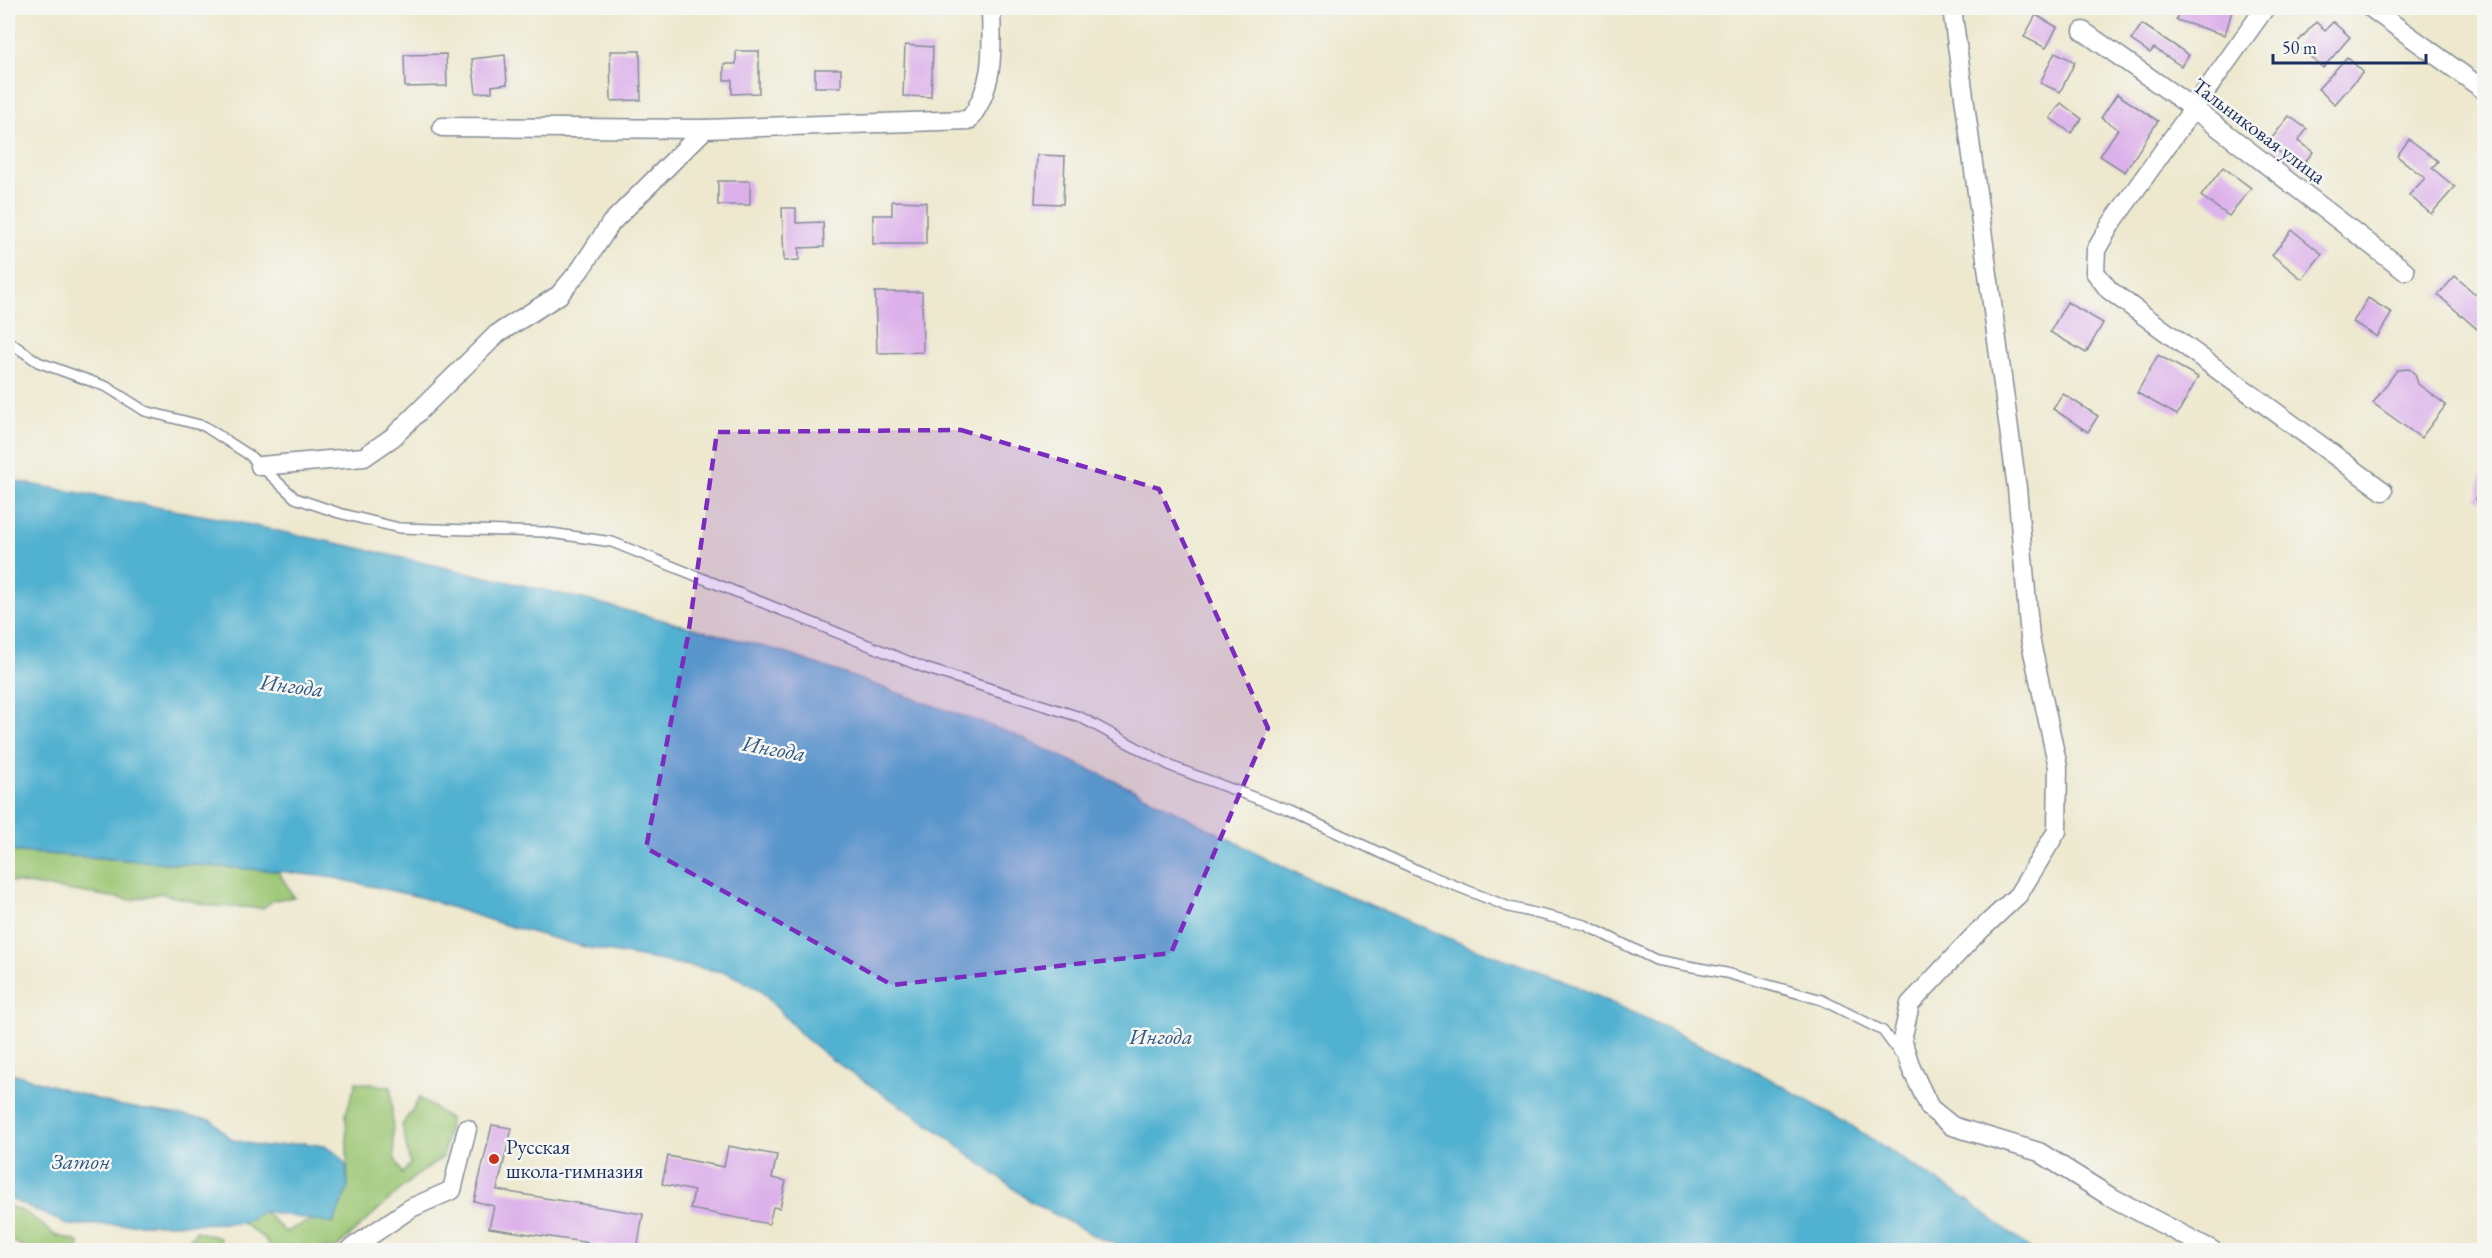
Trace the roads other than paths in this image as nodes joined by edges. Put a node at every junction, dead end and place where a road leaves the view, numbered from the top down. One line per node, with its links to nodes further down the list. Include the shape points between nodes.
1 (991, 8): 9 (street, via 992,64 981,105 969,120)
2 (1952, 8): 14 (street, via 2017,488 2030,638 2058,767 2056,831 2018,895 1910,1005 1902,1040)
3 (2265, 8): 7 (street)
4 (2371, 8): 6 (street)
5 (2084, 31): 7 (street, Тальниковая улица)
6 (2484, 90)
7 (2193, 108): 10 (street, Тальниковая улица); 13 (street, via 2111,224 2096,250 2095,272 2109,290)
8 (442, 127): 9 (street)
9 (705, 129): 12 (street, via 611,223 559,295 497,334 393,437 364,457)
10 (2405, 271)
11 (8, 341): 12 (lane, via 38,362 107,387 145,411 204,426)
12 (260, 466): 14 (lane, via 295,498 399,528 544,532 612,542 925,668 1080,717 1173,767 1290,811 1421,872 1509,907 1585,925 1656,960 1726,973 1822,1000 1883,1031)
13 (2383, 491)
14 (1911, 1068): 17 (street, via 1929,1108 1952,1126 2039,1152 2109,1196)
15 (467, 1129): 16 (street, via 452,1190 411,1208)
16 (349, 1251)
17 (2212, 1251)

